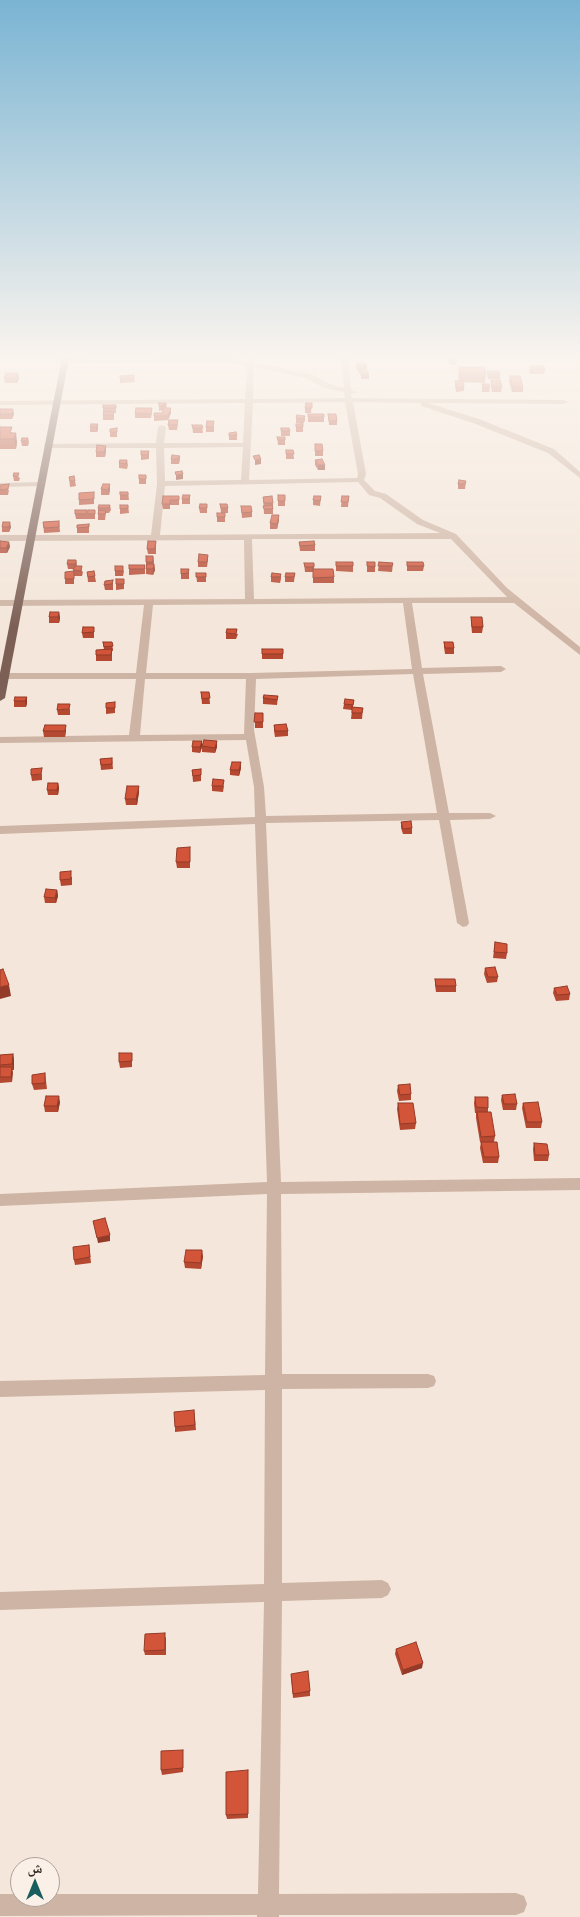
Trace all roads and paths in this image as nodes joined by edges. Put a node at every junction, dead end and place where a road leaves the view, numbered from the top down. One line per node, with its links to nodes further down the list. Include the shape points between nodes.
1 (48, 447): 9 (main road)
2 (160, 447): 10 (street)
3 (246, 447): 8 (street)
4 (357, 447): 7 (street, via 362,474)
5 (542, 447): 6 (street, via 551,451)
6 (580, 476)
7 (360, 480): 8 (street); 13 (street, via 372,494 383,496 420,522)
8 (245, 482): 10 (street)
9 (41, 484): 11 (street); 14 (main road)
10 (161, 484): 15 (street)
11 (0, 485)
12 (248, 536): 13 (street); 15 (street); 20 (street)
13 (453, 536): 18 (street)
14 (31, 537): 15 (street); 16 (street); 21 (main road)
15 (155, 537)
16 (0, 538)
17 (407, 600): 18 (street); 20 (street); 25 (street)
18 (516, 600): 23 (street)
19 (149, 602): 20 (street); 21 (street); 27 (street)
20 (250, 602)
21 (18, 603): 22 (street); 26 (main road)
22 (0, 604)
23 (580, 652)
24 (501, 669): 25 (street)
25 (417, 671): 28 (street); 34 (street)
26 (4, 676): 27 (street); 29 (main road)
27 (140, 676): 28 (street); 31 (street)
28 (251, 676): 30 (street)
29 (0, 698)
30 (250, 737): 31 (street); 35 (street, via 259,786)
31 (134, 738): 32 (street)
32 (0, 740)
33 (490, 816): 34 (street)
34 (444, 817): 35 (street); 37 (street)
35 (260, 820): 36 (street); 39 (street)
36 (0, 830)
37 (462, 923)
38 (580, 1184): 39 (street)
39 (274, 1188): 40 (street); 42 (street)
40 (0, 1200)
41 (428, 1381): 42 (street)
42 (274, 1382): 43 (street); 45 (street)
43 (0, 1389)
44 (382, 1589): 45 (street)
45 (273, 1593): 46 (street); 49 (street)
46 (0, 1601)
47 (516, 1904): 49 (street)
48 (0, 1905): 49 (street)
49 (268, 1910)

